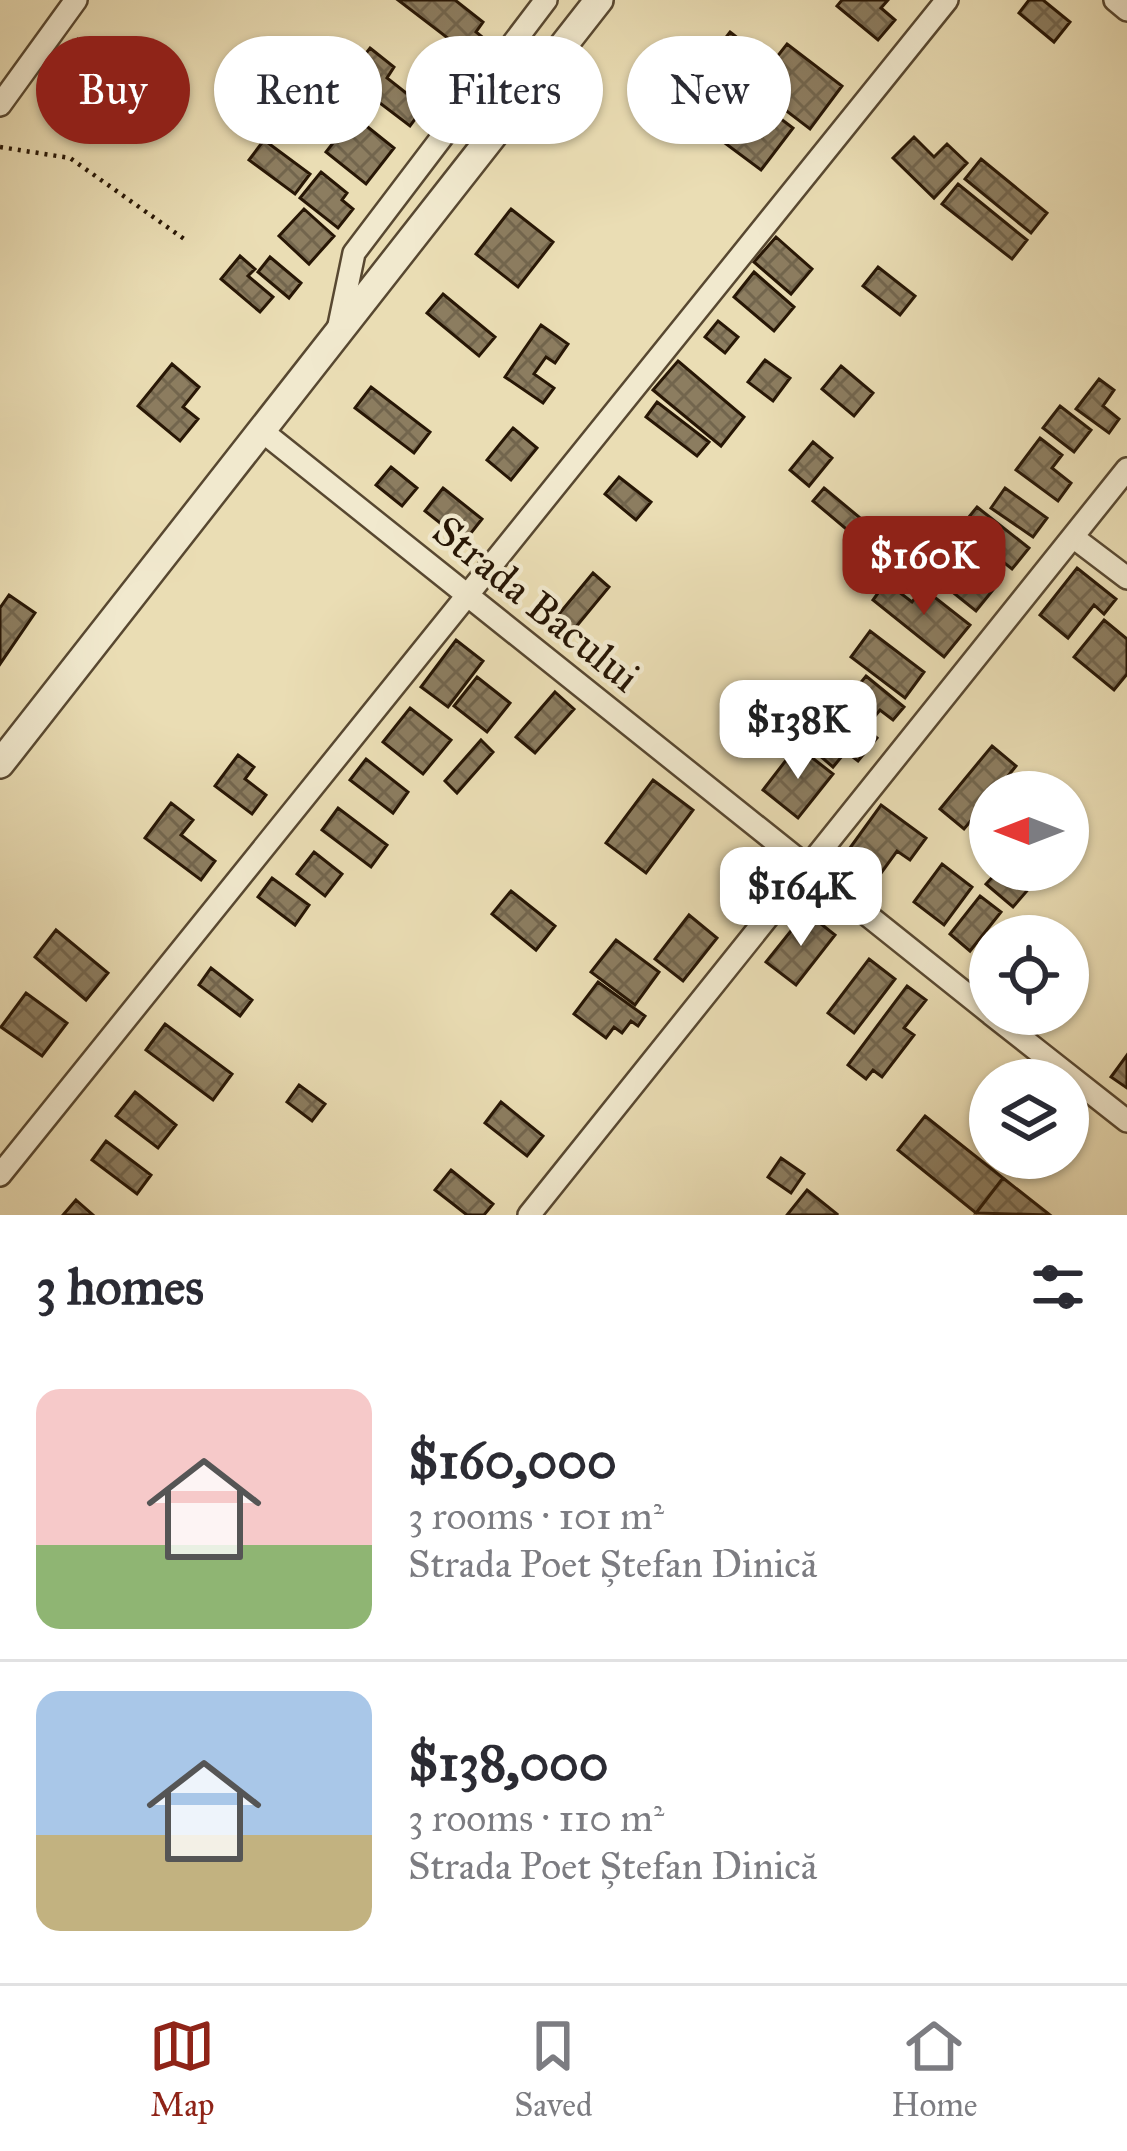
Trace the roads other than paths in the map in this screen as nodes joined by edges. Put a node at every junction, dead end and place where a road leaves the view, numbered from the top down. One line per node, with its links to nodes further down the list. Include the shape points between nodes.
1 (76, 0): 7 (street)
2 (546, 0): 8 (street, via 354,253)
3 (598, 0): 8 (street)
4 (947, 0): 13 (street)
5 (1115, 0): 6 (street)
6 (1127, 10)
7 (0, 105)
8 (337, 337): 9 (street)
9 (262, 431): 13 (street, Strada Bacului); 14 (street)
10 (1127, 469): 11 (street)
11 (1073, 537): 12 (street); 15 (street)
12 (1127, 578)
13 (469, 598): 15 (street, Strada Bacului); 19 (street)
14 (0, 764)
15 (804, 867): 16 (street, Strada Bacului); 20 (street)
16 (969, 997)
17 (1017, 1035): 18 (street, Strada Bacului)
18 (1127, 1121)
19 (0, 1175)
20 (529, 1215)

